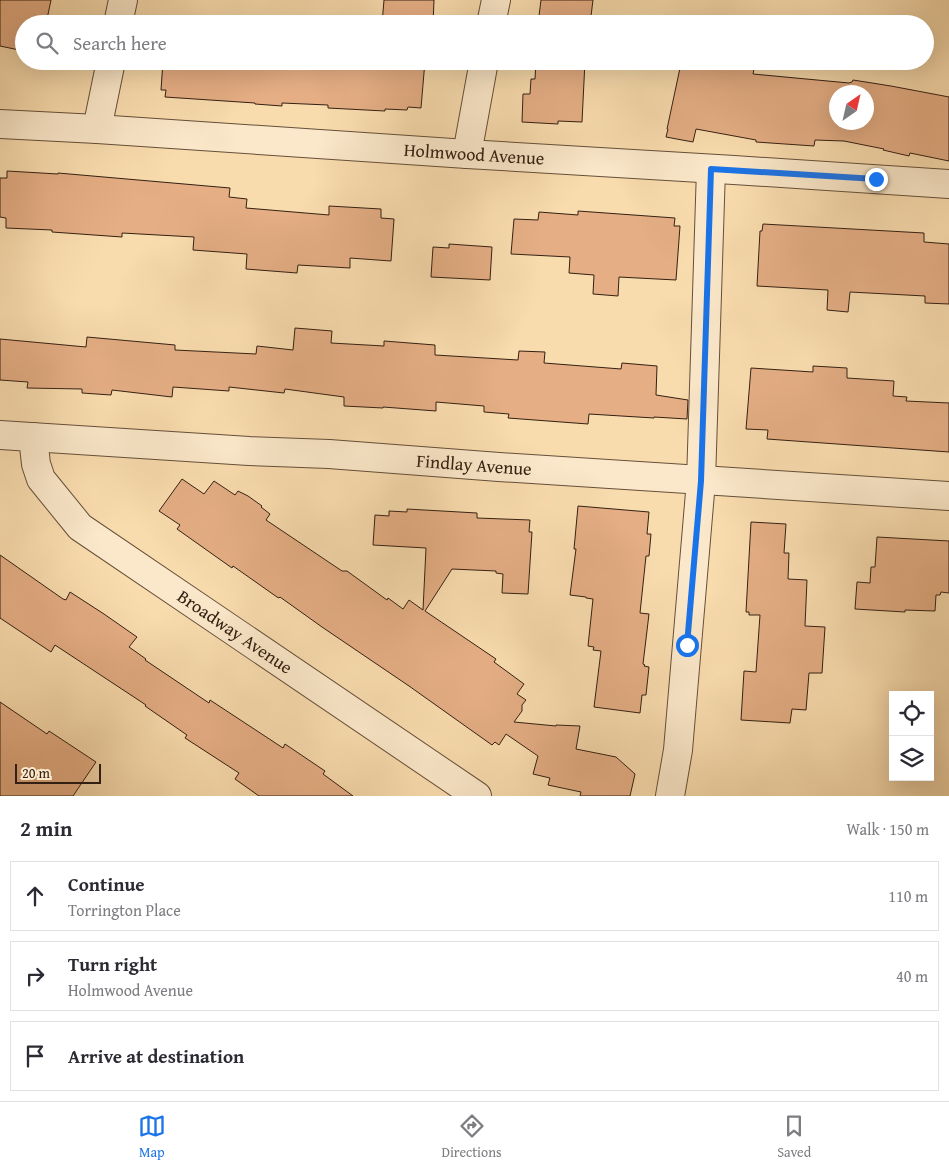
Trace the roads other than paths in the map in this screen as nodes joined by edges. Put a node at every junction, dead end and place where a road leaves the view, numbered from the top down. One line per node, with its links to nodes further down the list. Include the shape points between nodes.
1 (123, 0): 3 (street)
2 (496, 0): 4 (street)
3 (120, 15)
4 (493, 15)
5 (109, 70): 8 (street)
6 (482, 70): 9 (street)
7 (0, 124): 8 (street, Holmwood Avenue)
8 (98, 129): 9 (street, Holmwood Avenue)
9 (467, 154): 10 (street, Holmwood Avenue)
10 (711, 169): 11 (street, Holmwood Avenue); 14 (street)
11 (949, 184)
12 (0, 434): 13 (street, Findlay Avenue)
13 (32, 437): 14 (street, Findlay Avenue, via 330,454); 16 (street, Broadway Avenue, via 41,479 80,527)
14 (701, 481): 15 (street, Findlay Avenue); 17 (street, via 678,750)
15 (949, 496)
16 (477, 796)
17 (670, 796)

